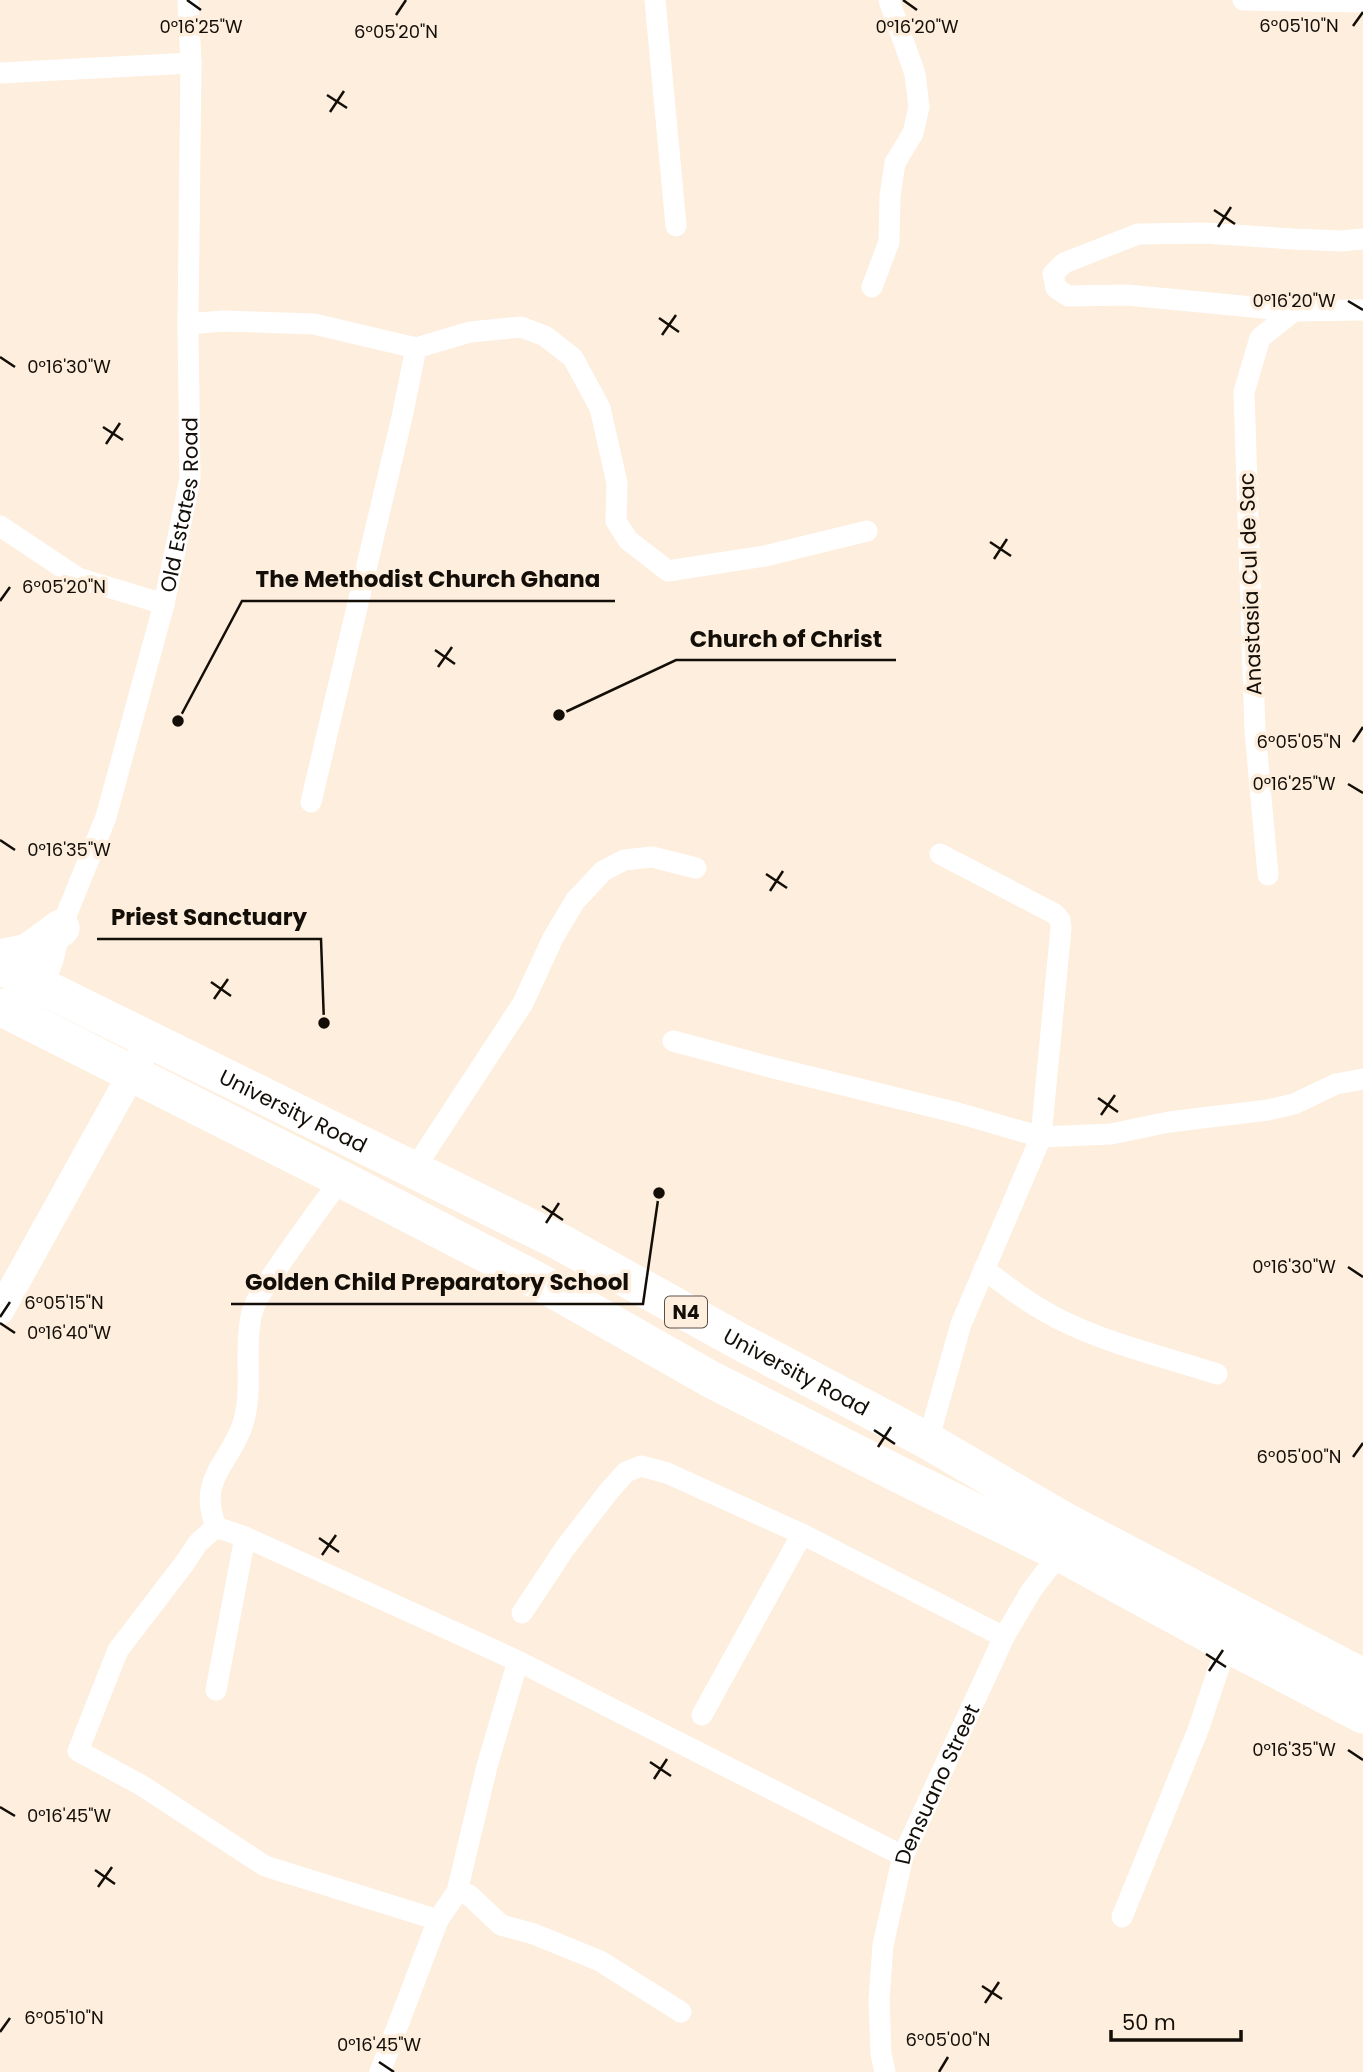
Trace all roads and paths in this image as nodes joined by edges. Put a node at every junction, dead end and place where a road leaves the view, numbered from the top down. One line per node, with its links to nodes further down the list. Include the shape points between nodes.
1 (188, 0): 6 (street, Old Estates Road)
2 (655, 0): 8 (street)
3 (889, 0): 10 (street, via 915,74 919,107 912,133 894,163 889,242)
4 (1243, 0): 5 (street)
5 (1363, 2)
6 (191, 63): 7 (street); 13 (street, Old Estates Road)
7 (0, 73)
8 (676, 226)
9 (1363, 239): 12 (street, via 1138,234 1064,263 1053,274 1056,288 1068,296 1128,295)
10 (872, 287)
11 (1363, 310): 12 (street)
12 (1294, 311): 21 (street, Anastasia Cul de Sac, via 1260,338 1244,392 1255,731)
13 (188, 324): 14 (street, via 314,324); 17 (street, Old Estates Road, via 190,479)
14 (416, 348): 16 (street, via 470,332 520,327 545,336 573,358 600,408 617,483 616,522 628,540 668,571 765,556); 18 (street)
15 (0, 526): 17 (street, via 78,578)
16 (867, 531)
17 (164, 604): 22 (street, Old Estates Road, via 106,817)
18 (311, 802)
19 (940, 855): 31 (street, via 1060,920)
20 (696, 868): 32 (street, via 652,857 624,860 603,871 575,901 523,1003)
21 (1268, 875)
22 (61, 928): 23 (highway, via 28,952); 25 (street, Old Estates Road)
23 (0, 958)
24 (0, 965): 25 (highway, University Road / N4)
25 (43, 987): 26 (street, Old Estates Road); 27 (highway, University Road / N4)
26 (15, 1015): 29 (highway, University Road / N4)
27 (151, 1039): 29 (street); 32 (highway, University Road / N4)
28 (673, 1041): 31 (street)
29 (132, 1074): 33 (highway, University Road / N4); 35 (street)
30 (1363, 1079): 31 (street, via 1336,1084 1294,1104 1268,1110 1111,1134)
31 (1041, 1137): 34 (street)
32 (413, 1171): 37 (highway, University Road / N4, via 560,1242)
33 (341, 1178): 38 (street, via 294,1243 251,1315 246,1410 241,1429 211,1485); 41 (highway, University Road / N4, via 536,1280 712,1380 904,1477)
34 (984, 1269): 36 (street, via 1022,1298 1069,1324); 37 (street, via 961,1324)
35 (0, 1311)
36 (1217, 1374)
37 (928, 1441): 41 (highway, University Road / N4)
38 (216, 1527): 40 (street); 53 (street, via 198,1543 118,1650 78,1751 141,1785 265,1866)
39 (802, 1534): 42 (street, via 667,1473 641,1466 626,1472 609,1491); 43 (street); 48 (street)
40 (245, 1536): 45 (street); 47 (street)
41 (1063, 1537): 43 (street, Densuano Street); 44 (highway, University Road / N4); 46 (highway, University Road / N4)
42 (522, 1613)
43 (1003, 1637): 50 (street, Densuano Street)
44 (1227, 1644): 49 (highway, University Road / N4); 52 (street, via 1198,1730)
45 (518, 1661): 50 (street); 51 (street)
46 (1363, 1678)
47 (216, 1690)
48 (702, 1715)
49 (1363, 1715)
50 (903, 1856): 56 (street, Densuano Street, via 883,1945 879,2000)
51 (457, 1892): 53 (street); 54 (street, via 470,1895 501,1925 600,1961)
52 (1122, 1917)
53 (438, 1920): 55 (street)
54 (681, 2012)
55 (380, 2072)
56 (885, 2072)

